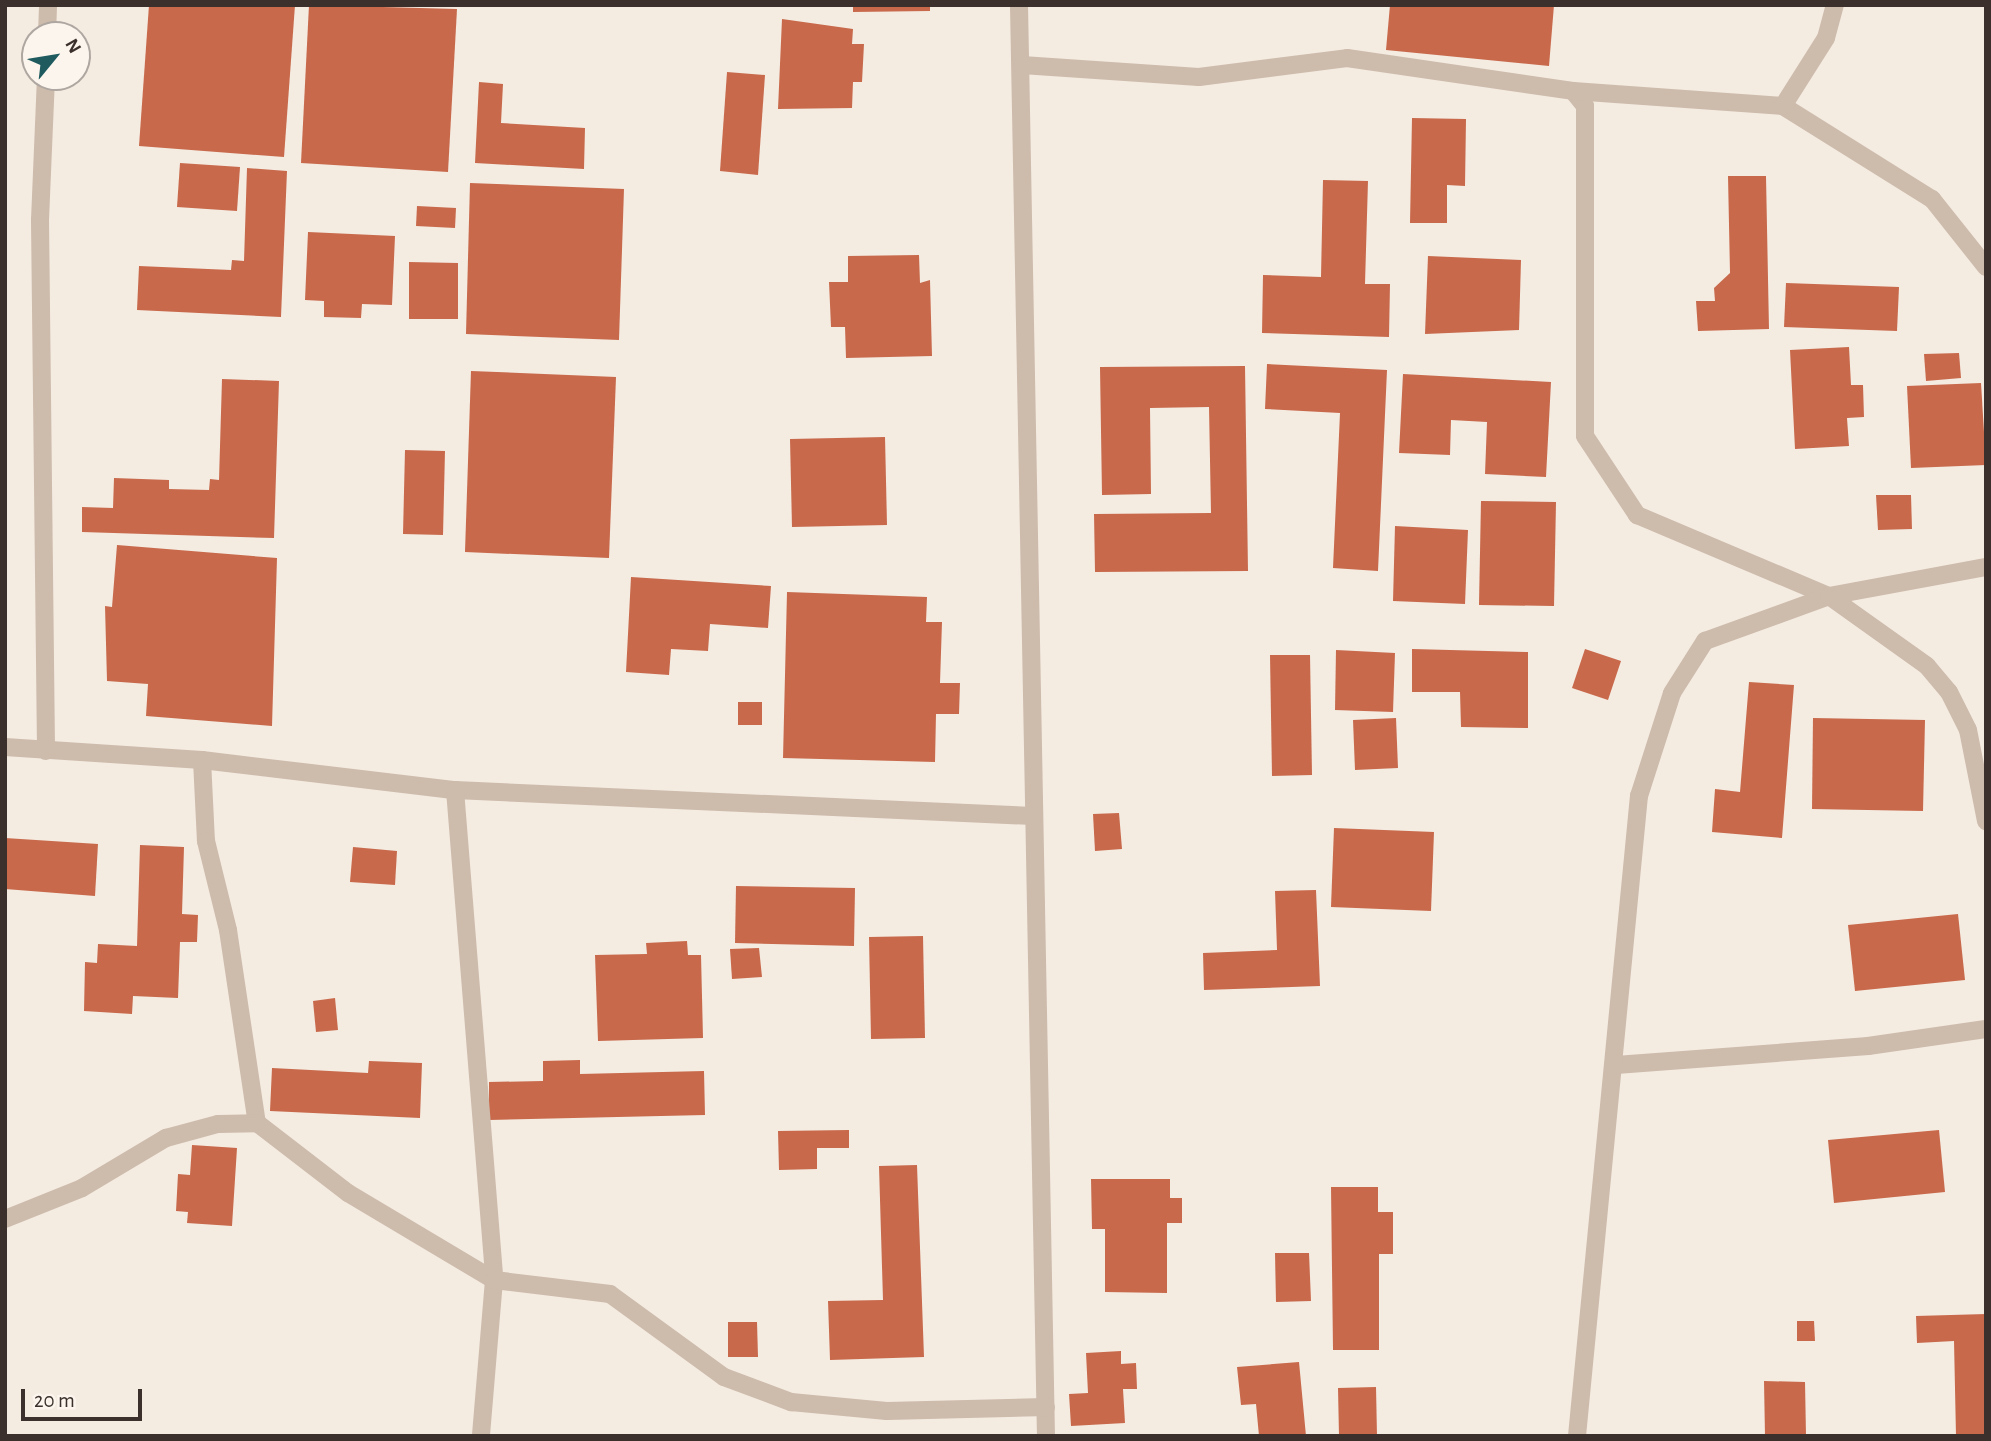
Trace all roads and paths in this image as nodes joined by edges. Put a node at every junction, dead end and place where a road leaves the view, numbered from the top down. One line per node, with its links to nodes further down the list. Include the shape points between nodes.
1 (1019, 5): 3 (street)
2 (1835, 5): 6 (street, via 1826,38)
3 (1022, 65): 5 (street, via 1199,77 1347,58); 14 (street)
4 (45, 91): 11 (street, via 40,220)
5 (1573, 91): 6 (street); 9 (street, via 1585,106 1585,436 1637,515)
6 (1783, 106): 7 (street, via 1931,199)
7 (1986, 267)
8 (1986, 567): 9 (street)
9 (1829, 596): 15 (street, via 1927,666 1949,692 1968,730); 17 (street, via 1705,641 1672,693 1639,796)
10 (5, 747): 11 (street)
11 (46, 751): 12 (street)
12 (202, 760): 13 (street); 18 (street, via 206,841 228,930)
13 (455, 790): 14 (street); 20 (street)
14 (1034, 816): 21 (street)
15 (1986, 821)
16 (1986, 1029): 17 (street, via 1868,1046)
17 (1616, 1065): 24 (street)
18 (257, 1123): 19 (street, via 218,1124 166,1138 82,1188); 20 (street, via 348,1193)
19 (5, 1219)
20 (494, 1280): 21 (street, via 610,1294 724,1377 791,1402 887,1411); 22 (street)
21 (1045, 1407): 23 (street)
22 (481, 1436)
23 (1046, 1436)
24 (1577, 1436)

